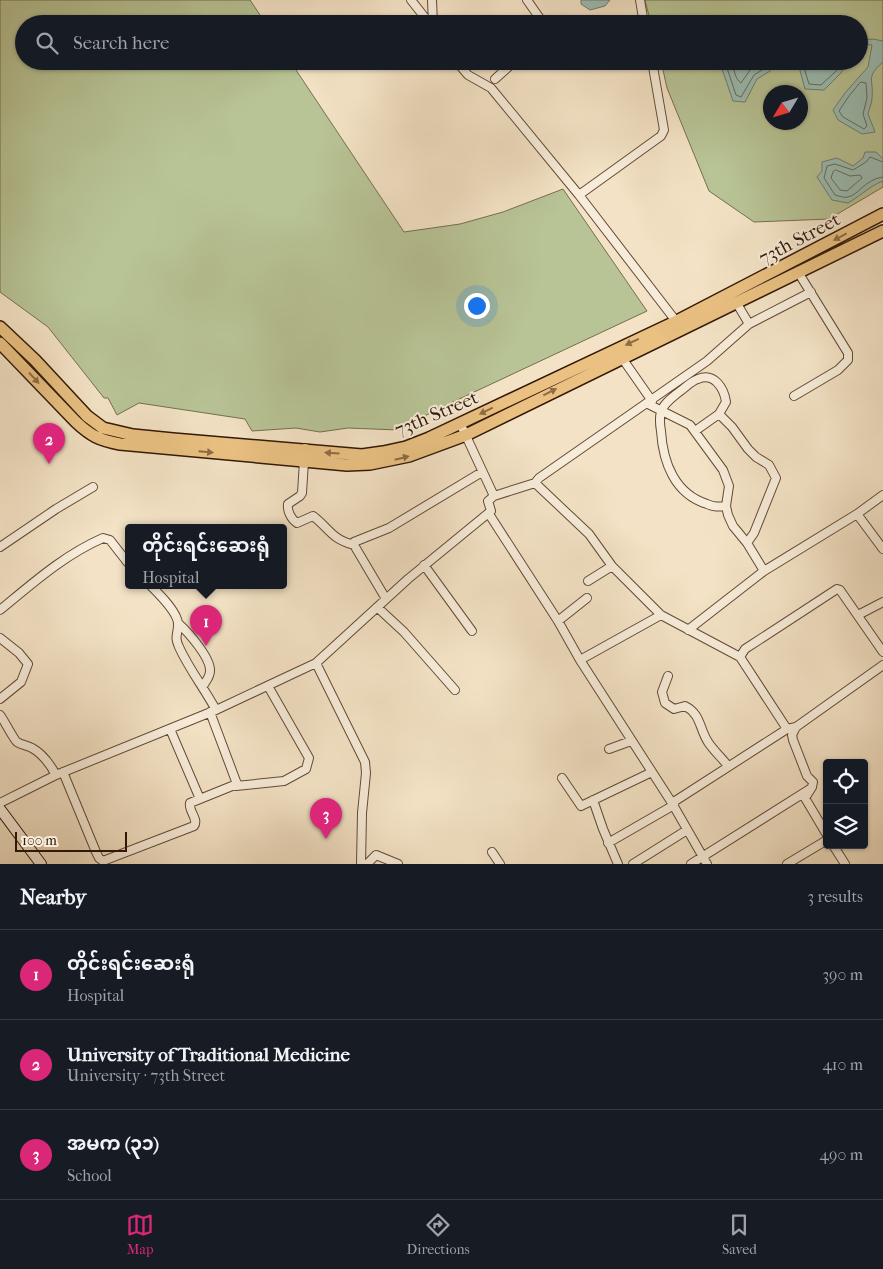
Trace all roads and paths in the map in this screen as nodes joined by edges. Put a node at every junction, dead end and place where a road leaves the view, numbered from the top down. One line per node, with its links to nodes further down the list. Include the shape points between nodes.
1 (412, 0): 5 (street)
2 (432, 0): 6 (street)
3 (527, 0): 7 (street)
4 (640, 0): 8 (street)
5 (424, 15)
6 (431, 15)
7 (538, 15)
8 (642, 15)
9 (464, 70): 13 (street, via 491,88)
10 (505, 70): 12 (street)
11 (654, 70): 13 (street, via 664,130 661,136)
12 (495, 79)
13 (578, 194): 20 (street)
14 (883, 214): 20 (main road, 73th Street, one-way to 20)
15 (883, 231): 16 (main road, 73th Street)
16 (798, 272): 17 (street); 18 (main road, 73th Street)
17 (811, 292): 19 (street); 24 (street, via 848,353 848,360 838,370)
18 (736, 302): 19 (street); 20 (main road, 73th Street)
19 (748, 324): 25 (street, via 707,361)
20 (679, 325): 23 (main road, 73th Street); 28 (main road, 73th Street, one-way to 28)
21 (0, 327): 31 (main road, 73th Street, via 82,411 103,428 133,435)
22 (0, 343): 31 (main road, 73th Street, one-way to 31, via 94,437 120,444)
23 (622, 358): 25 (street); 30 (main road, 73th Street, one-way to 23)
24 (794, 396)
25 (650, 402): 26 (street); 33 (street)
26 (661, 410): 27 (street, via 690,384 699,378 709,377 723,389 726,402); 29 (street); 37 (street, via 664,456 673,477 690,497 717,508)
27 (720, 414): 29 (street); 40 (street, via 748,449 770,465 776,478)
28 (460, 424): 30 (street); 31 (main road, 73th Street, one-way to 31, via 383,452)
29 (695, 431): 37 (street, via 727,478)
30 (466, 434): 31 (main road, 73th Street, one-way to 30, via 347,464 377,463 409,456); 32 (street)
31 (305, 456): 41 (street, via 300,496 287,508 291,517 297,523 313,516 332,535)
32 (482, 472): 36 (street); 41 (street, via 389,528 356,540)
33 (535, 482): 36 (street); 46 (street, via 589,534)
34 (93, 487): 42 (street)
35 (883, 495): 39 (street)
36 (494, 496): 38 (street, via 488,501)
37 (726, 506): 40 (street, via 733,526)
38 (489, 514): 45 (street); 57 (street)
39 (857, 514): 43 (street); 47 (street)
40 (747, 543): 47 (street)
41 (354, 545): 51 (street)
42 (0, 547)
43 (883, 549)
44 (125, 559): 54 (street, via 110,540 103,538 34,580)
45 (424, 565): 51 (street); 60 (street)
46 (612, 566): 48 (street); 55 (street)
47 (764, 571): 59 (street)
48 (588, 581)
49 (154, 589): 58 (street, via 167,603)
50 (587, 598): 57 (street)
51 (386, 599): 53 (street)
52 (883, 602): 56 (street)
53 (377, 607): 65 (street); 70 (street, via 404,632)
54 (0, 610)
55 (661, 615): 59 (street); 64 (street)
56 (858, 615): 62 (street); 63 (street, via 837,588 745,648)
57 (558, 621): 64 (street)
58 (178, 624): 68 (street, via 176,641); 68 (street, via 193,639 210,667 211,672)
59 (688, 630): 63 (street)
60 (472, 631)
61 (0, 638): 71 (street, via 28,664 21,682)
62 (883, 652)
63 (740, 657): 76 (street)
64 (580, 660): 77 (street)
65 (316, 663): 69 (street); 98 (street, via 365,762)
66 (883, 665): 74 (street)
67 (668, 676): 79 (street, via 662,692 666,703 674,709 685,706 690,709 700,722 708,742)
68 (203, 686): 72 (street)
69 (268, 686): 72 (street); 83 (street, via 309,758 306,770 284,781)
70 (455, 690)
71 (0, 700)
72 (213, 711): 75 (street); 83 (street)
73 (0, 715): 81 (street, via 12,738 33,748)
74 (796, 727): 76 (street); 84 (street, via 793,740 807,776 813,782)
75 (170, 728): 81 (street); 85 (street)
76 (787, 729): 79 (street)
77 (631, 741): 78 (street); 80 (street)
78 (609, 749)
79 (728, 766): 88 (street)
80 (652, 772): 86 (street); 88 (street)
81 (59, 774): 85 (street, via 103,861 194,826 196,821 189,804); 87 (street)
82 (562, 778): 86 (street, via 581,806)
83 (236, 786): 85 (street)
84 (810, 788): 90 (street, via 806,801); 96 (street)
85 (200, 799)
86 (593, 800): 93 (street)
87 (0, 803)
88 (673, 804): 91 (street); 93 (street)
89 (0, 809): 97 (street)
90 (823, 829)
91 (687, 830): 96 (street); 103 (street)
92 (823, 842): 106 (street)
93 (608, 843): 102 (street)
94 (835, 849): 107 (street)
95 (492, 852): 101 (street)
96 (703, 856): 104 (street); 105 (street)
97 (41, 864)
98 (361, 864)
99 (367, 864): 100 (street, via 376,855)
100 (398, 864)
101 (500, 864)
102 (618, 864)
103 (633, 864)
104 (691, 864)
105 (708, 864)
106 (787, 864)
107 (845, 864)

